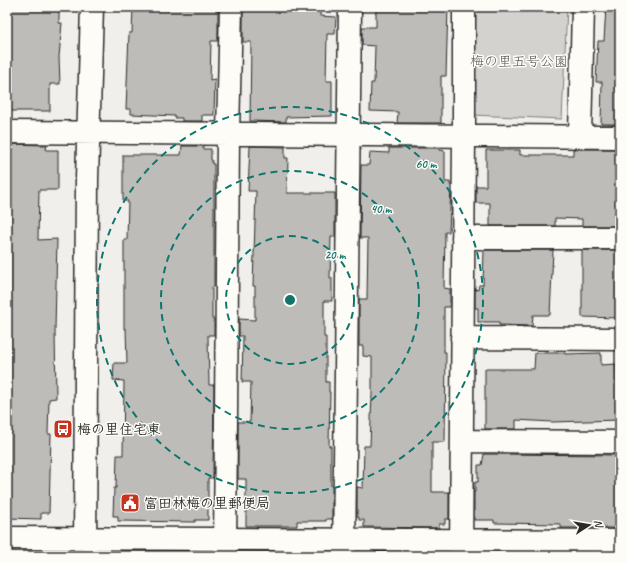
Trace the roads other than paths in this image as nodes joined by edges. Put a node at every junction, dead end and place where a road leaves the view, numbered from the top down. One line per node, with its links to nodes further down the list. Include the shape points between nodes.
1 (92, 7): 7 (street)
2 (231, 7): 8 (street)
3 (350, 7): 9 (street)
4 (464, 7): 10 (street)
5 (583, 7): 11 (street)
6 (7, 132): 7 (street)
7 (87, 132): 8 (street); 21 (street)
8 (228, 133): 9 (street); 22 (street)
9 (349, 134): 10 (street); 23 (street)
10 (464, 135): 11 (street); 13 (street)
11 (580, 136): 12 (street)
12 (620, 137)
13 (463, 238): 14 (street); 15 (street)
14 (620, 238)
15 (462, 338): 16 (street); 17 (street)
16 (620, 339)
17 (462, 441): 18 (street); 24 (street)
18 (620, 442)
19 (7, 538): 21 (street)
20 (620, 541): 25 (street)
21 (85, 547): 22 (street)
22 (225, 547): 23 (street)
23 (344, 548): 24 (street)
24 (461, 548): 25 (street)
25 (578, 548)

